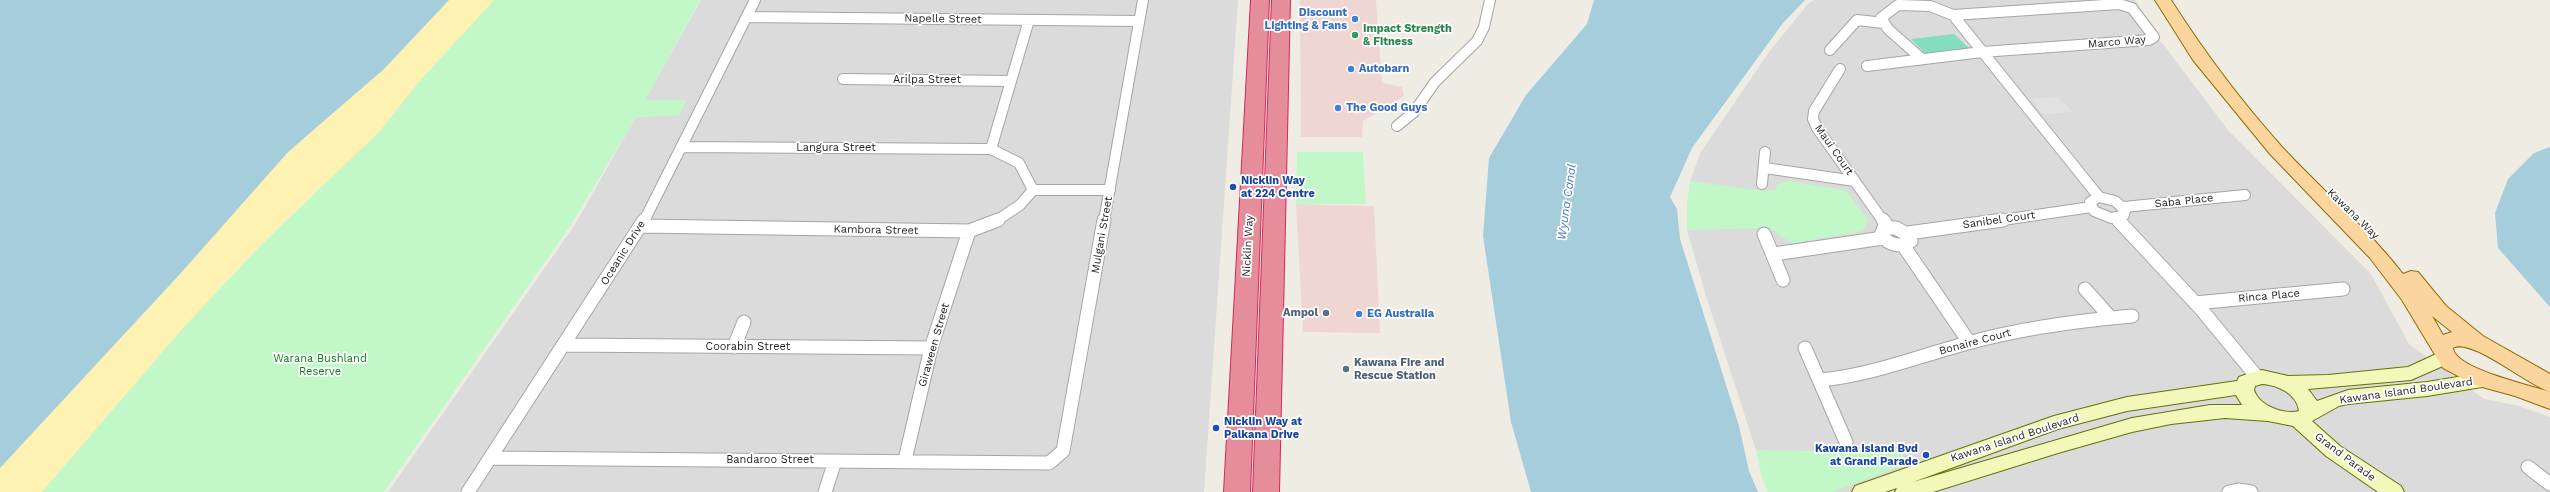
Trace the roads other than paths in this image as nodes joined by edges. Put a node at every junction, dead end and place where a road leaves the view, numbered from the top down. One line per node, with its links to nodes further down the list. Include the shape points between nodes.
1 (755, 0): 8 (street, Oceanic Drive)
2 (1142, 0): 10 (street, Mulgani Street)
3 (1260, 0): 73 (highway, Nicklin Way)
4 (1280, 0): 74 (highway)
5 (1490, 0): 20 (street, via 1484,27 1477,41 1432,86 1414,112)
6 (2163, 0): 19 (main road, Kawana Way, via 2199,58)
7 (1953, 15): 11 (street, Marco Way, via 1930,6 1898,5 1881,18); 13 (street); 13 (street, Marco Way, via 2119,4 2132,8 2154,37 2149,40)
8 (747, 17): 9 (street, Napelle Street); 21 (street, Oceanic Drive)
9 (1029, 20): 10 (street, Napelle Street); 18 (street)
10 (1139, 21): 28 (street, Mulgani Street)
11 (1884, 23): 12 (street, via 1857,20); 14 (street)
12 (1830, 50)
13 (1982, 52): 14 (street); 30 (street)
14 (1922, 60): 15 (street)
15 (1867, 66)
16 (1840, 69): 25 (street, Maui Court, via 1814,111 1813,119)
17 (843, 79): 18 (street, Arilpa Street)
18 (1011, 81): 22 (street)
19 (2226, 90): 49 (main road, Kawana Way, via 2382,243 2439,311); 54 (main road, Kawana Way, via 2276,150 2378,254 2410,296)
20 (1397, 126)
21 (681, 147): 22 (street, Langura Street); 34 (street, Oceanic Drive)
22 (991, 149): 27 (street, via 1012,157 1026,169)
23 (1765, 152): 24 (street)
24 (1765, 168): 25 (street); 26 (street)
25 (1855, 181): 36 (street, Maui Court)
26 (1762, 184)
27 (1033, 190): 28 (street); 35 (street, Kambora Street, via 1025,203 996,222)
28 (1110, 190): 68 (street, Mulgani Street, via 1063,450)
29 (2245, 194): 32 (street, Saba Place)
30 (2099, 197): 31 (street, via 2092,199); 32 (street, via 2115,201)
31 (2091, 207): 33 (street, via 2099,214); 37 (street, Sanibel Court)
32 (2124, 207): 33 (street, via 2124,215)
33 (2117, 218): 44 (street)
34 (641, 226): 35 (street, Kambora Street); 50 (street, Oceanic Drive)
35 (968, 231): 52 (street, Giraween Street)
36 (1885, 233): 37 (street, via 1896,228); 39 (street, via 1894,245); 40 (street)
37 (1908, 233): 39 (street, via 1911,241)
38 (1764, 234): 40 (street)
39 (1903, 245): 48 (street)
40 (1774, 254): 41 (street)
41 (1783, 280)
42 (2085, 289): 46 (street)
43 (2344, 289): 44 (street, Rinca Place)
44 (2195, 303): 58 (street)
45 (2132, 316): 46 (street, Bonaire Court)
46 (2110, 317): 48 (street, Bonaire Court, via 2014,331)
47 (744, 322): 51 (street)
48 (1969, 342): 56 (street, Bonaire Court, via 1844,379)
49 (2476, 342): 54 (main road, via 2455,339 2443,344); 55 (main road, via 2498,352)
50 (565, 345): 51 (street, Coorabin Street); 65 (street, Oceanic Drive)
51 (734, 347): 52 (street, Coorabin Street)
52 (931, 348): 66 (street, Giraween Street)
53 (1805, 348): 56 (street)
54 (2443, 353): 57 (main road, Kawana Way, via 2459,369); 59 (main road, Kawana Island Boulevard, via 2411,373 2328,382)
55 (2512, 363): 57 (main road, via 2515,371 2510,380); 60 (main road)
56 (1821, 380): 64 (street)
57 (2488, 381): 61 (main road, Kawana Way); 63 (main road, Kawana Island Boulevard, via 2337,399)
58 (2250, 382): 59 (main road, Kawana Island Boulevard); 62 (main road, via 2245,394 2250,401); 75 (main road, Kawana Island Boulevard, via 2127,404 2054,423)
59 (2285, 383): 63 (main road, via 2307,400)
60 (2550, 384)
61 (2550, 401)
62 (2268, 414): 63 (main road, Kawana Island Boulevard); 76 (main road, Kawana Island Boulevard, via 2211,412 2138,422 2072,439)
63 (2303, 416): 79 (main road, Grand Parade, via 2333,451)
64 (1846, 442)
65 (491, 458): 67 (street, Bandaroo Street); 71 (street, Oceanic Drive)
66 (904, 460): 67 (street, Bandaroo Street); 68 (street, Bandaroo Street)
67 (836, 461): 72 (street)
68 (1049, 463)
69 (2528, 467): 70 (street)
70 (2550, 484)
71 (468, 492)
72 (825, 492)
73 (1237, 492)
74 (1266, 492)
75 (1862, 492)
76 (1904, 492)
77 (2229, 492): 78 (street)
78 (2251, 492)
79 (2394, 492)

